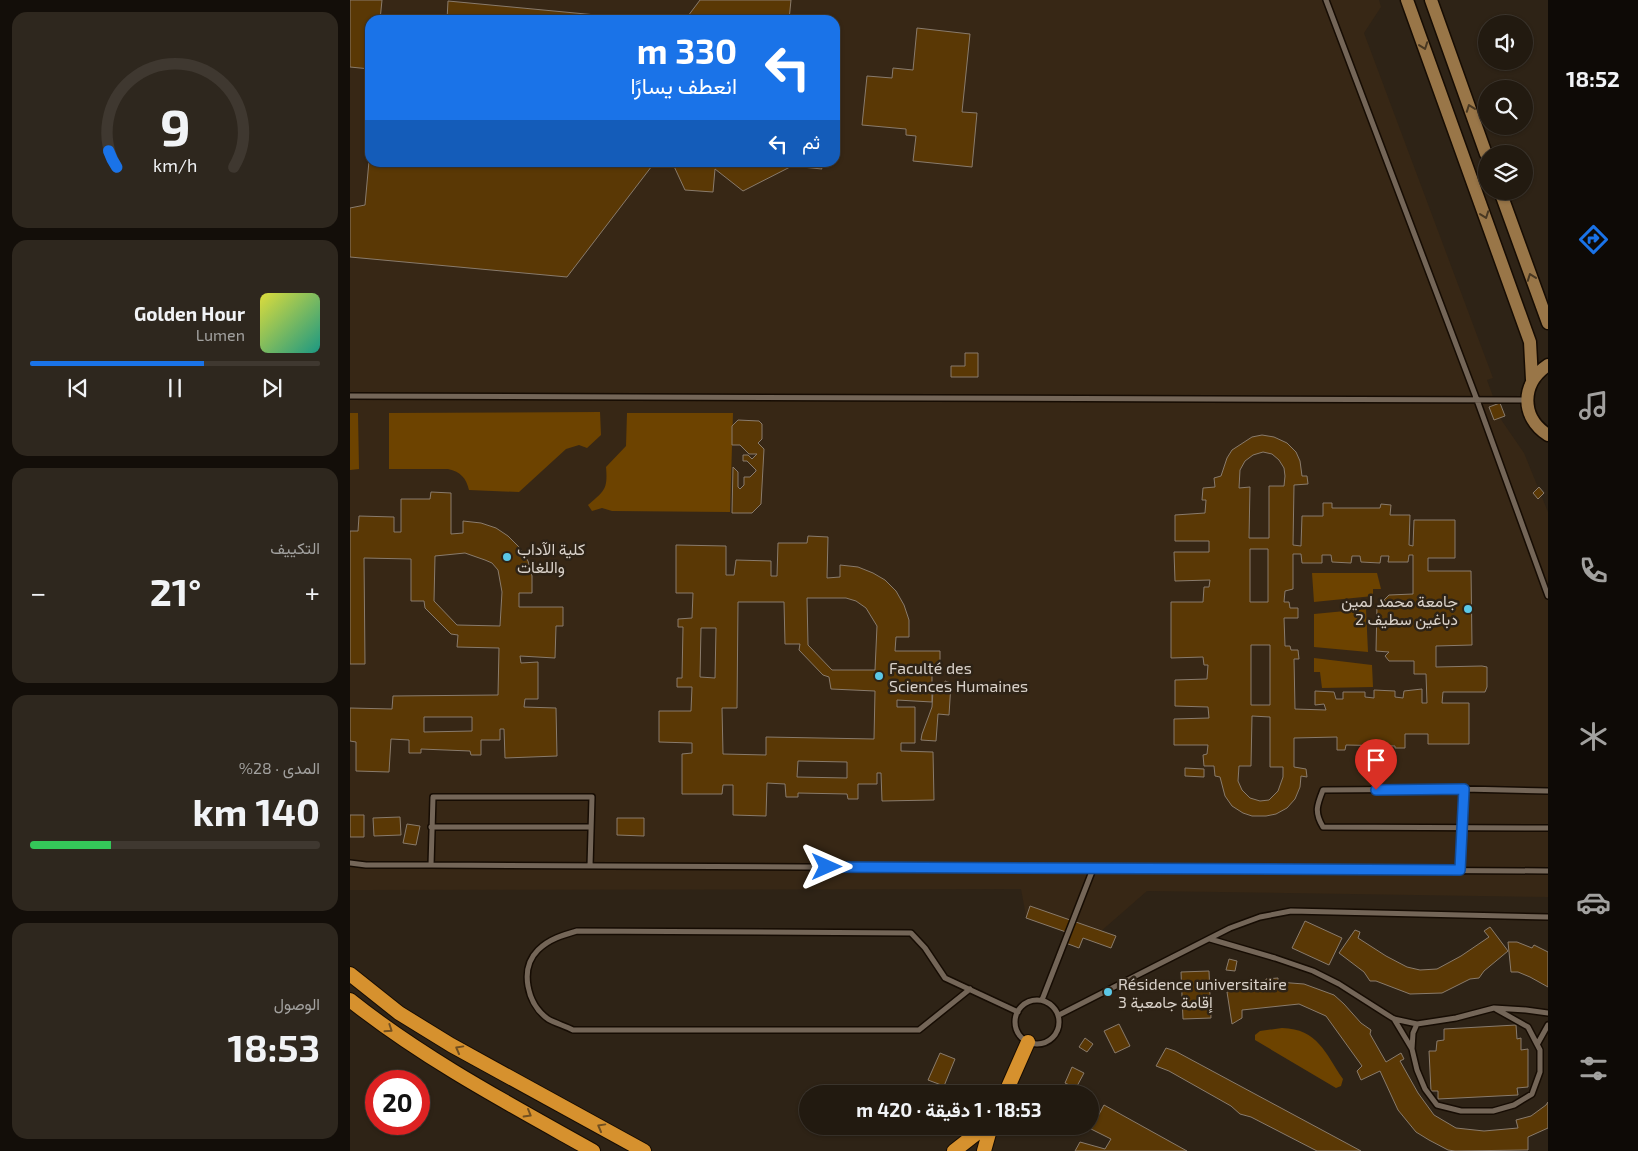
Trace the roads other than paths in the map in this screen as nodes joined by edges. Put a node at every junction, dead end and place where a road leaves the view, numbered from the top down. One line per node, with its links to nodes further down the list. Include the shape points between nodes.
1 (1326, 0): 10 (lane)
2 (1408, 0): 8 (main road, one-way to 8, via 1530,342)
3 (1431, 0): 4 (main road, one-way to 3)
4 (1483, 145)
5 (1503, 200): 6 (main road, one-way to 5)
6 (1548, 323)
7 (1548, 365): 8 (main road)
8 (1532, 380): 11 (main road)
9 (350, 396): 10 (lane)
10 (1477, 400): 11 (lane); 13 (lane)
11 (1527, 400): 12 (main road, via 1529,414)
12 (1548, 435)
13 (1548, 596)
14 (1464, 789): 15 (lane); 18 (lane); 18 (lane, via 1323,790 1317,805 1317,817 1323,827)
15 (1548, 791)
16 (432, 827): 17 (lane); 17 (lane, via 433,797 592,797); 21 (lane)
17 (591, 827): 22 (lane)
18 (1462, 828): 19 (lane); 24 (lane)
19 (1548, 828)
20 (350, 863): 21 (lane)
21 (431, 866): 22 (lane)
22 (590, 866): 23 (lane)
23 (1094, 869): 24 (lane); 31 (lane)
24 (1460, 870): 25 (lane)
25 (1548, 871)
26 (1548, 917): 27 (lane, via 1291,911 1260,917)
27 (1210, 939): 35 (lane); 36 (lane, via 1313,971)
28 (350, 974): 46 (highway, one-way to 28, via 451,1045 399,1012)
29 (970, 989): 29 (lane, via 945,978 911,933 577,931 556,937 538,950 529,965 527,986 534,1004 548,1018 573,1030 919,1030); 33 (lane)
30 (350, 1000): 45 (highway, one-way to 45, via 427,1054)
31 (1042, 1000): 33 (lane, via 1028,1002); 35 (lane)
32 (1494, 1008): 34 (lane); 37 (lane); 40 (lane, via 1528,1027)
33 (1018, 1012): 39 (lane, via 1015,1018 1018,1032)
34 (1548, 1013)
35 (1059, 1016): 39 (lane, via 1055,1036 1043,1044)
36 (1394, 1019): 37 (lane); 41 (lane)
37 (1417, 1024): 41 (lane)
38 (1548, 1025): 40 (lane)
39 (1028, 1042): 42 (highway)
40 (1538, 1043): 41 (lane, via 1540,1072 1532,1094 1493,1111 1461,1111 1437,1105 1424,1088)
41 (1412, 1049)
42 (1009, 1085)
43 (974, 1135): 47 (highway)
44 (988, 1135): 48 (highway)
45 (593, 1151)
46 (644, 1151)
47 (954, 1151)
48 (984, 1151)

